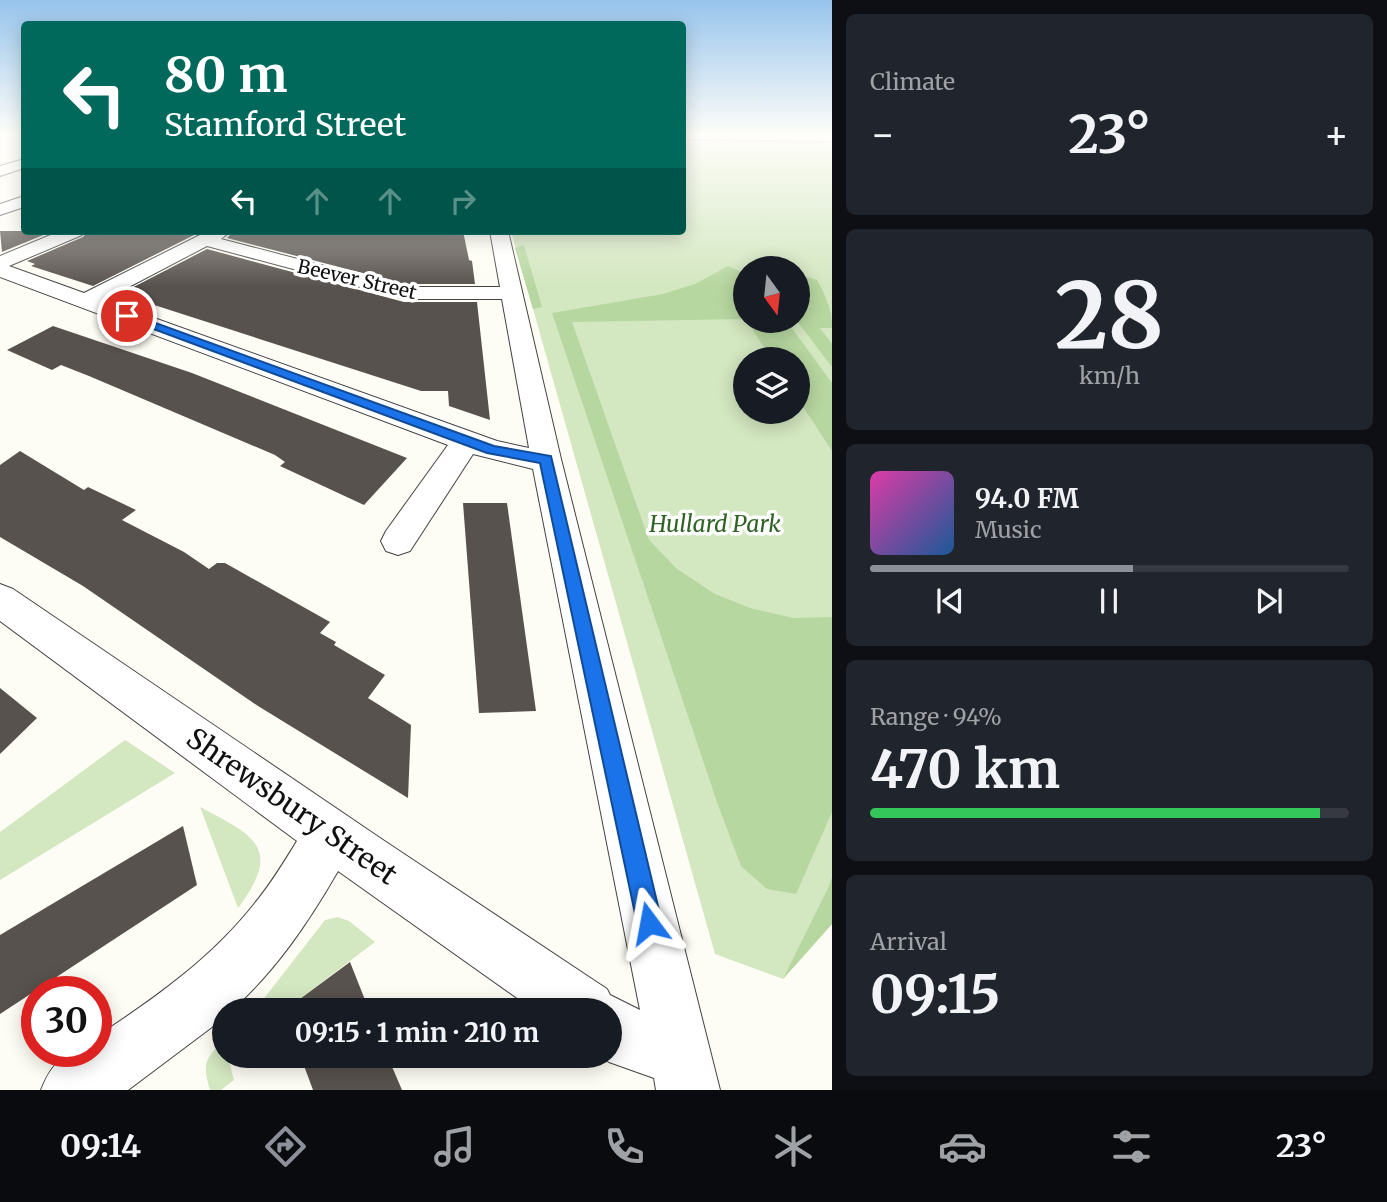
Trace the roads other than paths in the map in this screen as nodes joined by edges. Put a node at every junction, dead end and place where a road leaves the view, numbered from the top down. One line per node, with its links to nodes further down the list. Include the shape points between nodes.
1 (21, 202): 2 (street)
2 (0, 211)
3 (67, 235): 6 (street)
4 (500, 235): 8 (street)
5 (213, 236): 8 (street, Beever Street, via 405,293); 9 (street)
6 (0, 264)
7 (0, 270): 9 (street)
8 (513, 293): 11 (street)
9 (86, 301): 10 (street)
10 (467, 440): 11 (street, via 509,454); 12 (street)
11 (546, 459): 17 (street)
12 (398, 541)
13 (0, 600): 14 (street, Shrewsbury Street)
14 (330, 836): 15 (street, Shrewsbury Street); 18 (street, via 267,933 244,959 168,1022)
15 (569, 998)
16 (622, 1034): 17 (street)
17 (684, 1073)
18 (73, 1090)

